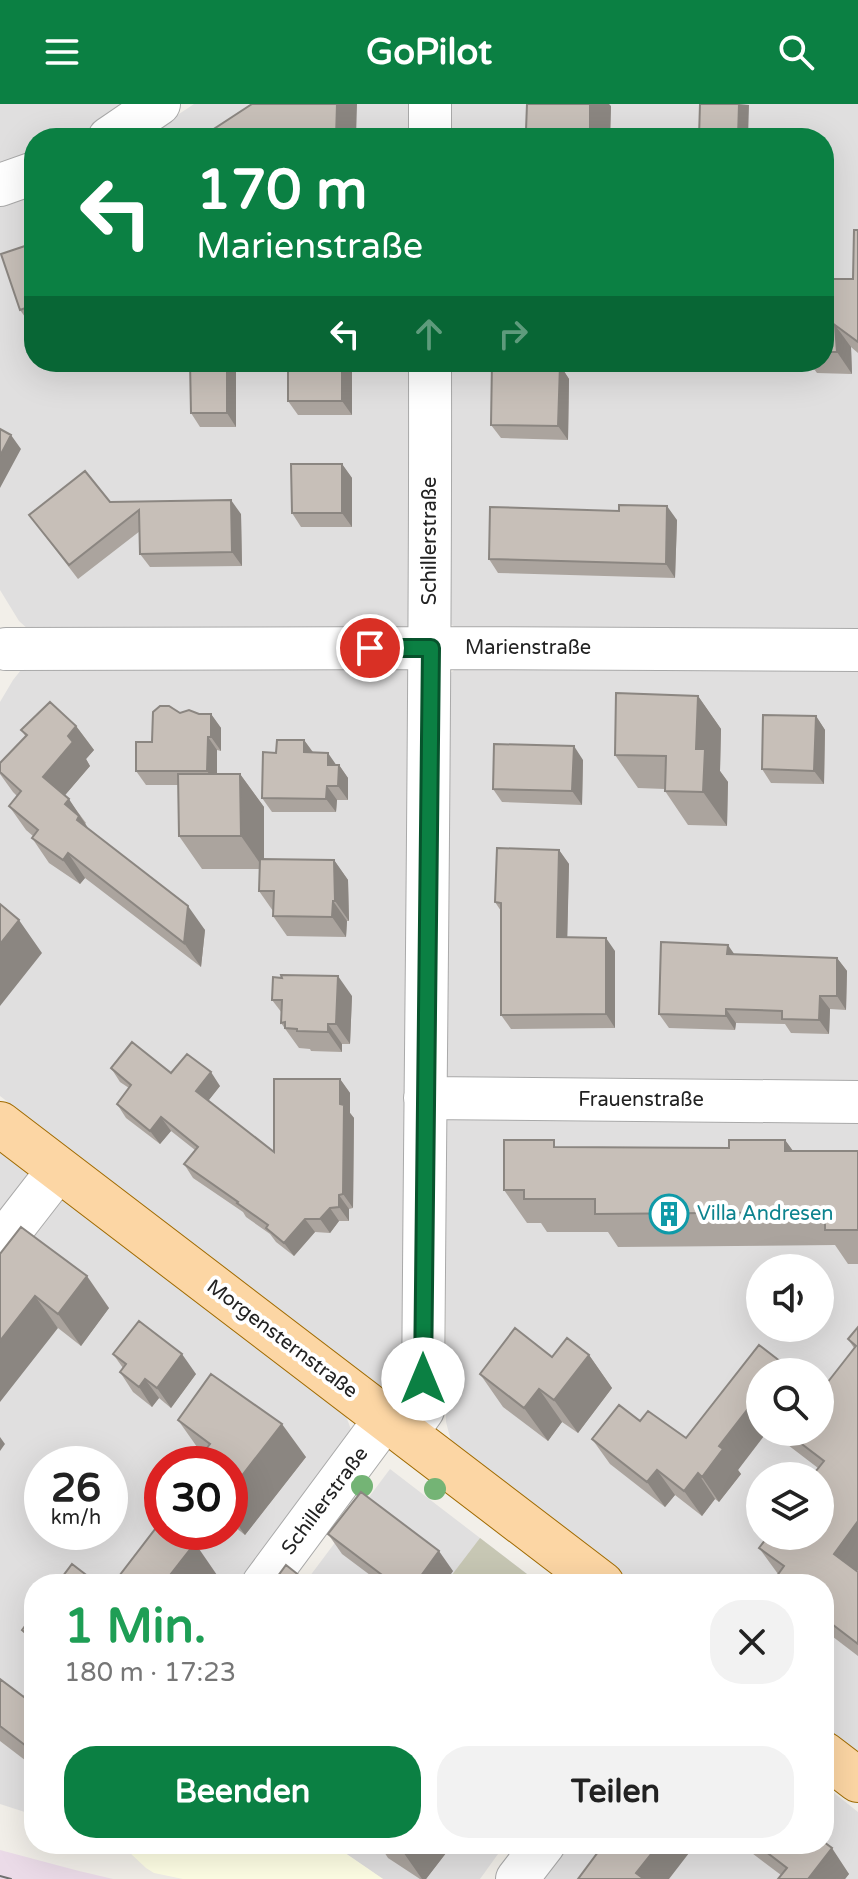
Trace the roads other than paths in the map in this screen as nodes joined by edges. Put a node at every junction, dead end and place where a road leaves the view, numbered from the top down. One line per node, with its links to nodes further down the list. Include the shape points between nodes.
1 (159, 104): 3 (street)
2 (430, 104): 4 (street)
3 (124, 128)
4 (430, 128)
5 (24, 177): 6 (street)
6 (0, 185)
7 (430, 372): 9 (street, Schillerstraße)
8 (2, 647): 9 (street, Marienstraße)
9 (431, 648): 10 (street, Marienstraße); 11 (street, Schillerstraße)
10 (858, 650)
11 (425, 1098): 12 (street, Frauenstraße); 16 (street, Schillerstraße, via 423,1410)
12 (858, 1102)
13 (0, 1124): 14 (main road, Morgensternstraße)
14 (59, 1169): 15 (street); 16 (main road, Morgensternstraße)
15 (0, 1245)
16 (396, 1426): 17 (street, Schillerstraße); 18 (main road, Morgensternstraße)
17 (271, 1574)
18 (589, 1574)
19 (834, 1762): 20 (main road)
20 (858, 1780)
21 (536, 1854): 22 (street)
22 (517, 1879)

